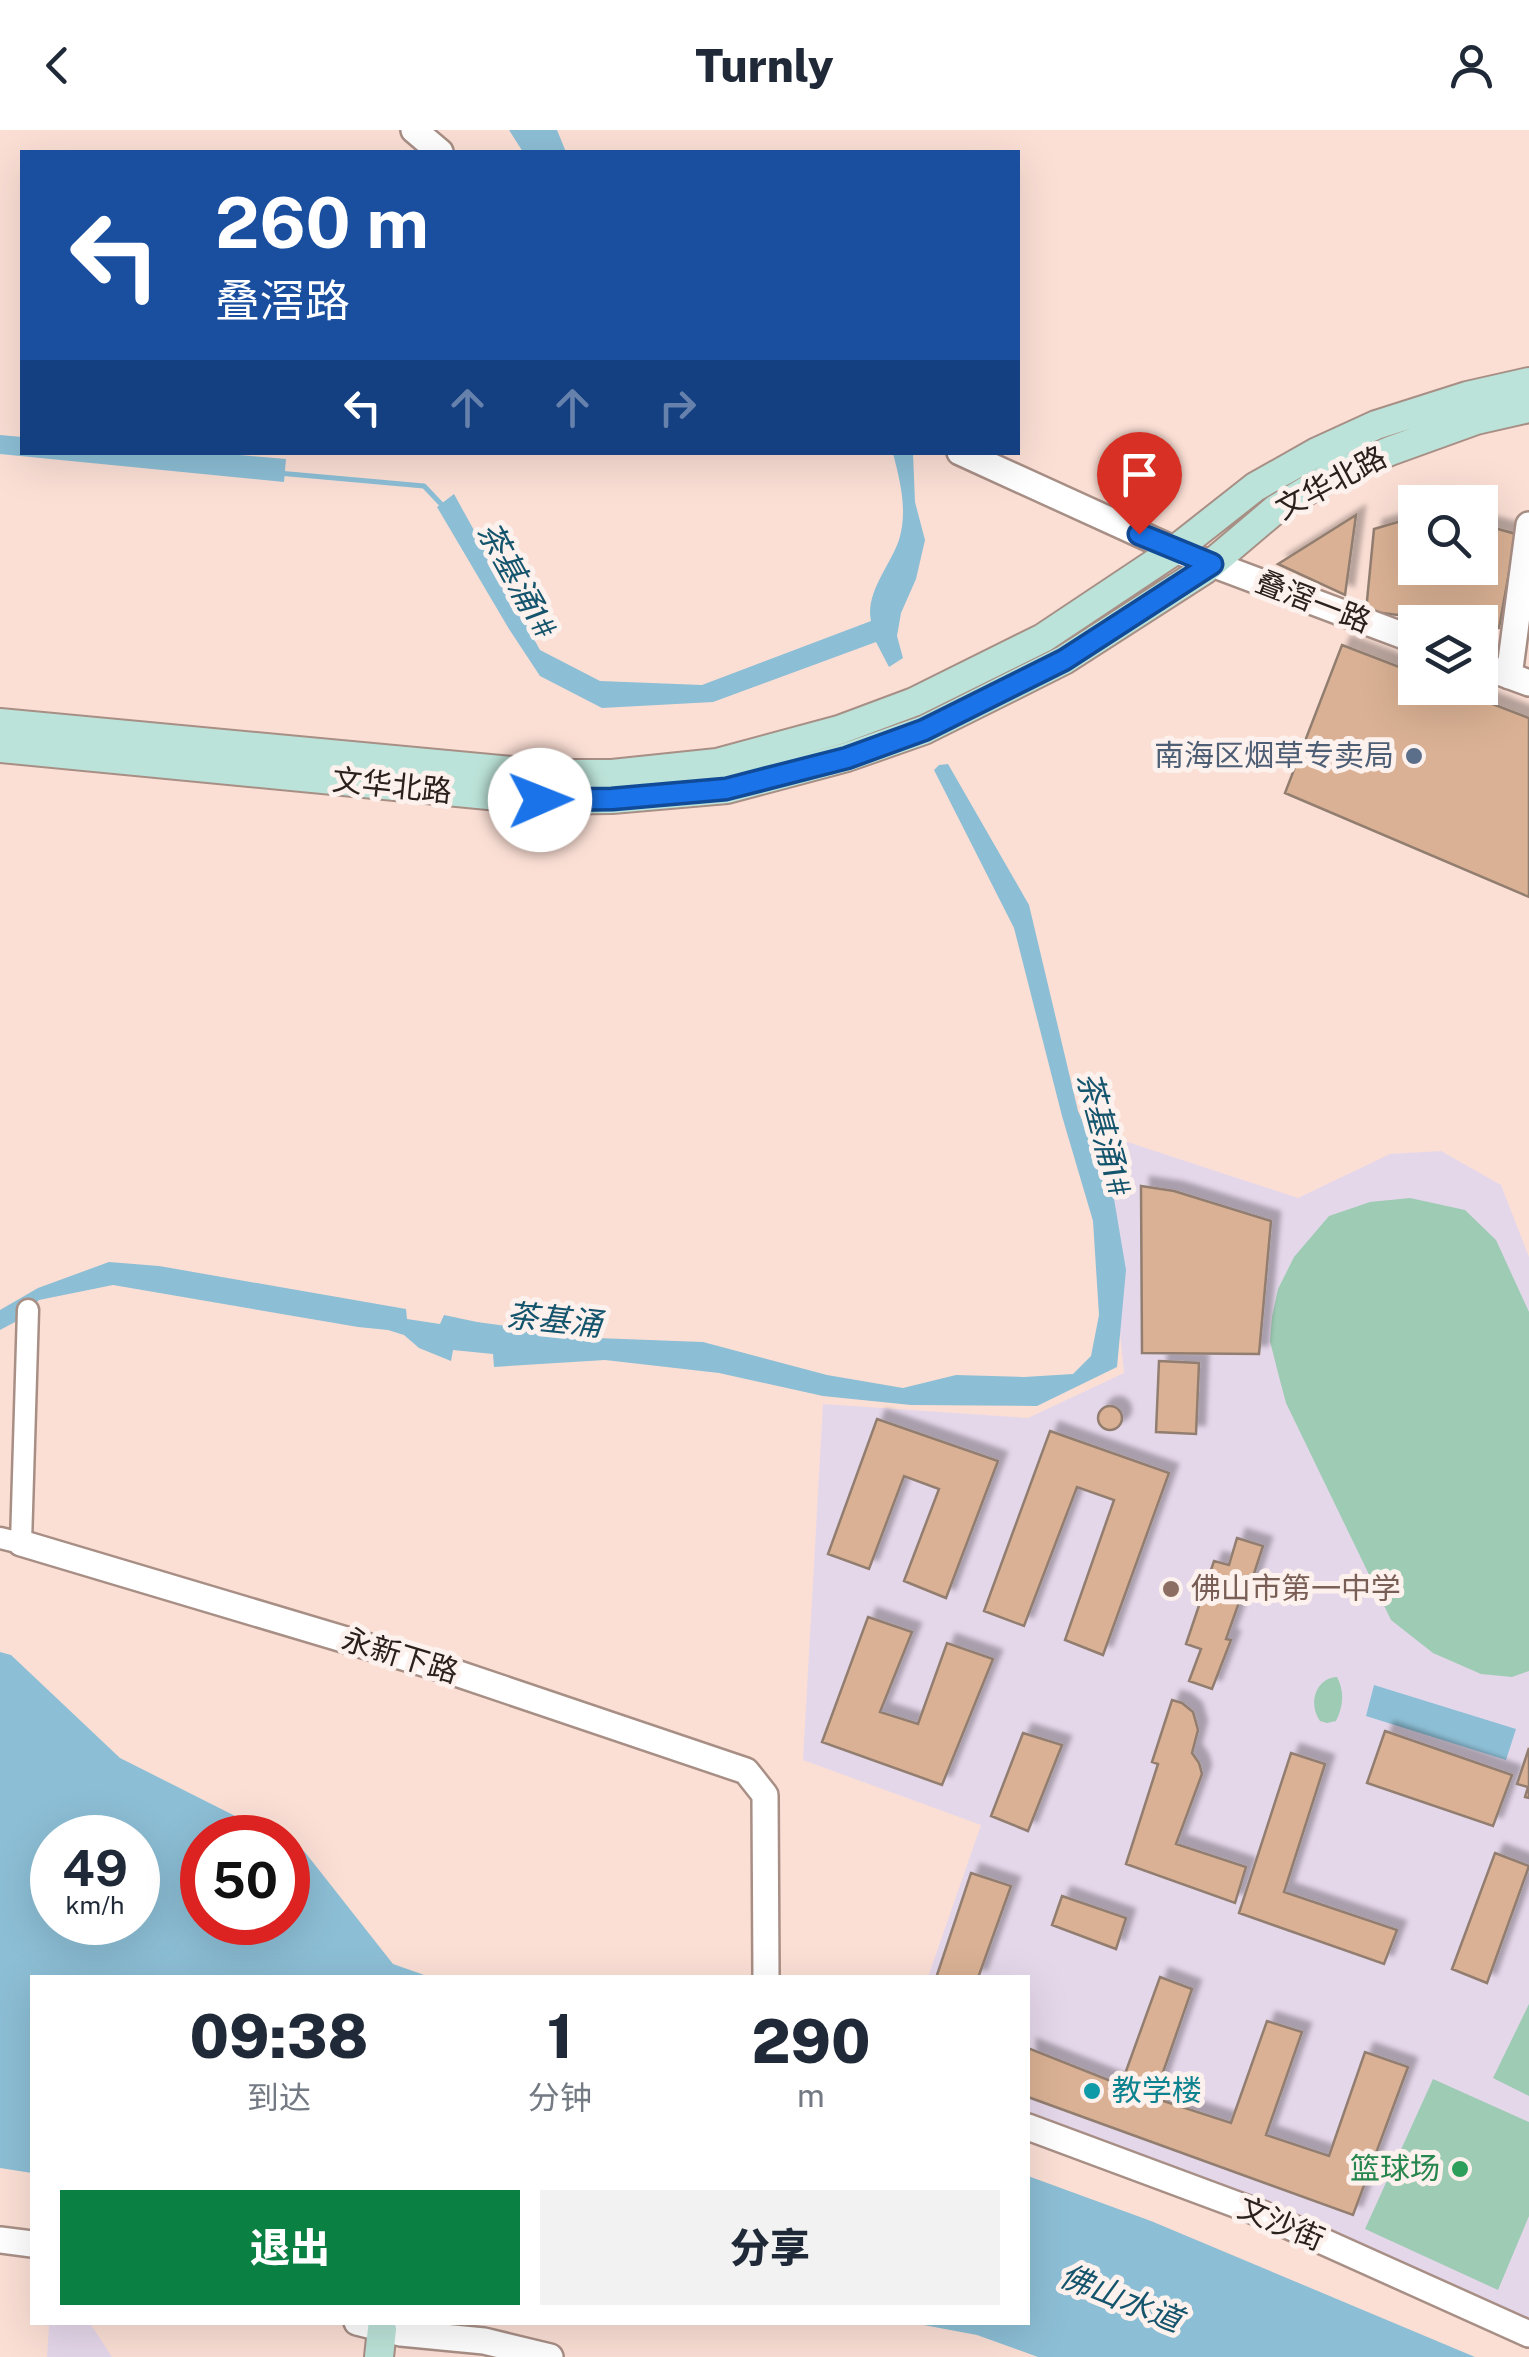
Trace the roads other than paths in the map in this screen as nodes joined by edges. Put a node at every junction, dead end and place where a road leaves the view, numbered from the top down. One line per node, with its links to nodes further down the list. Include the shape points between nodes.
1 (414, 130): 2 (street)
2 (438, 150)
3 (1529, 382): 7 (main road, 文华北路, via 1376,425 1316,452 1254,487)
4 (1529, 408): 8 (main road, 文华北路, via 1476,420 1332,476 1276,509)
5 (967, 455): 7 (street, 叠滘一路)
6 (1529, 525): 10 (street)
7 (1175, 550): 8 (street, 叠滘一路); 11 (main road, 文华北路, via 1043,638 914,702 717,763 544,774)
8 (1212, 564): 9 (street, 叠滘一路); 12 (main road, 文华北路, via 1064,660 924,730 726,789 540,800)
9 (1398, 634)
10 (1519, 680)
11 (0, 724)
12 (0, 748)
13 (28, 1310): 14 (street)
14 (11, 1541): 15 (street, 永新下路, via 450,1671 746,1771 765,1795)
15 (766, 1975)
16 (1030, 2128): 19 (street, 文沙街, via 1262,2214)
17 (0, 2240): 18 (street)
18 (30, 2244)
19 (1529, 2334)
20 (383, 2340): 21 (street, via 484,2341)
21 (550, 2357)

